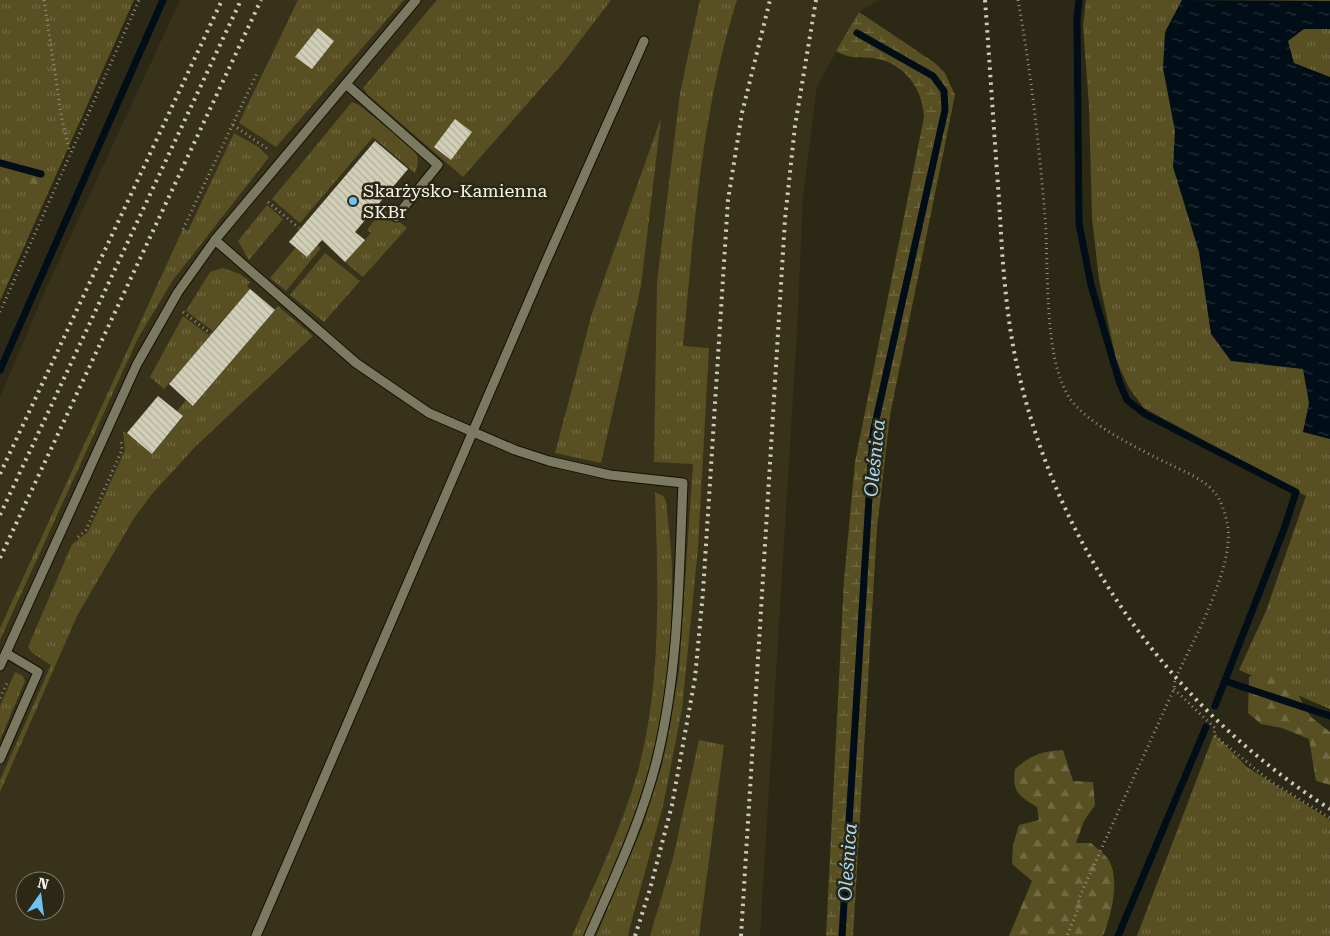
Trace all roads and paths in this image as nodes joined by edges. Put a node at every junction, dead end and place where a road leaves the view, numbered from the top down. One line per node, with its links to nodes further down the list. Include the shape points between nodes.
1 (44, 0): 9 (path)
2 (139, 0): 9 (path)
3 (416, 0): 7 (lane)
4 (1018, 0): 27 (path, via 1034,96 1054,350 1061,380 1069,398 1081,410 1136,448 1194,476 1216,494 1228,523 1224,565 1213,599 1175,679)
5 (644, 41): 21 (lane)
6 (258, 71): 8 (path)
7 (346, 84): 10 (lane); 12 (lane, via 438,165)
8 (232, 125): 10 (path); 14 (path)
9 (70, 152): 17 (path)
10 (282, 160): 15 (lane)
11 (260, 206): 13 (path, via 266,200)
12 (396, 217)
13 (299, 228)
14 (184, 229)
15 (215, 240): 21 (lane, via 356,363 429,413); 24 (lane, via 178,292 137,364)
16 (186, 306): 18 (path)
17 (0, 312)
18 (182, 312): 19 (path); 20 (path)
19 (177, 320)
20 (211, 334)
21 (473, 432): 31 (lane); 32 (lane, via 549,461 610,475 683,483 673,667 665,725 641,814)
22 (121, 436): 23 (path, via 122,450 86,530)
23 (75, 538)
24 (6, 653): 25 (lane); 26 (lane)
25 (18, 660): 28 (path); 29 (lane, via 38,672)
26 (0, 666)
27 (1174, 689): 30 (path, via 1215,728 1214,734 1263,776); 33 (path, via 1080,898)
28 (0, 698)
29 (0, 759)
30 (1330, 818)
31 (256, 936)
32 (589, 936)
33 (1068, 936)

